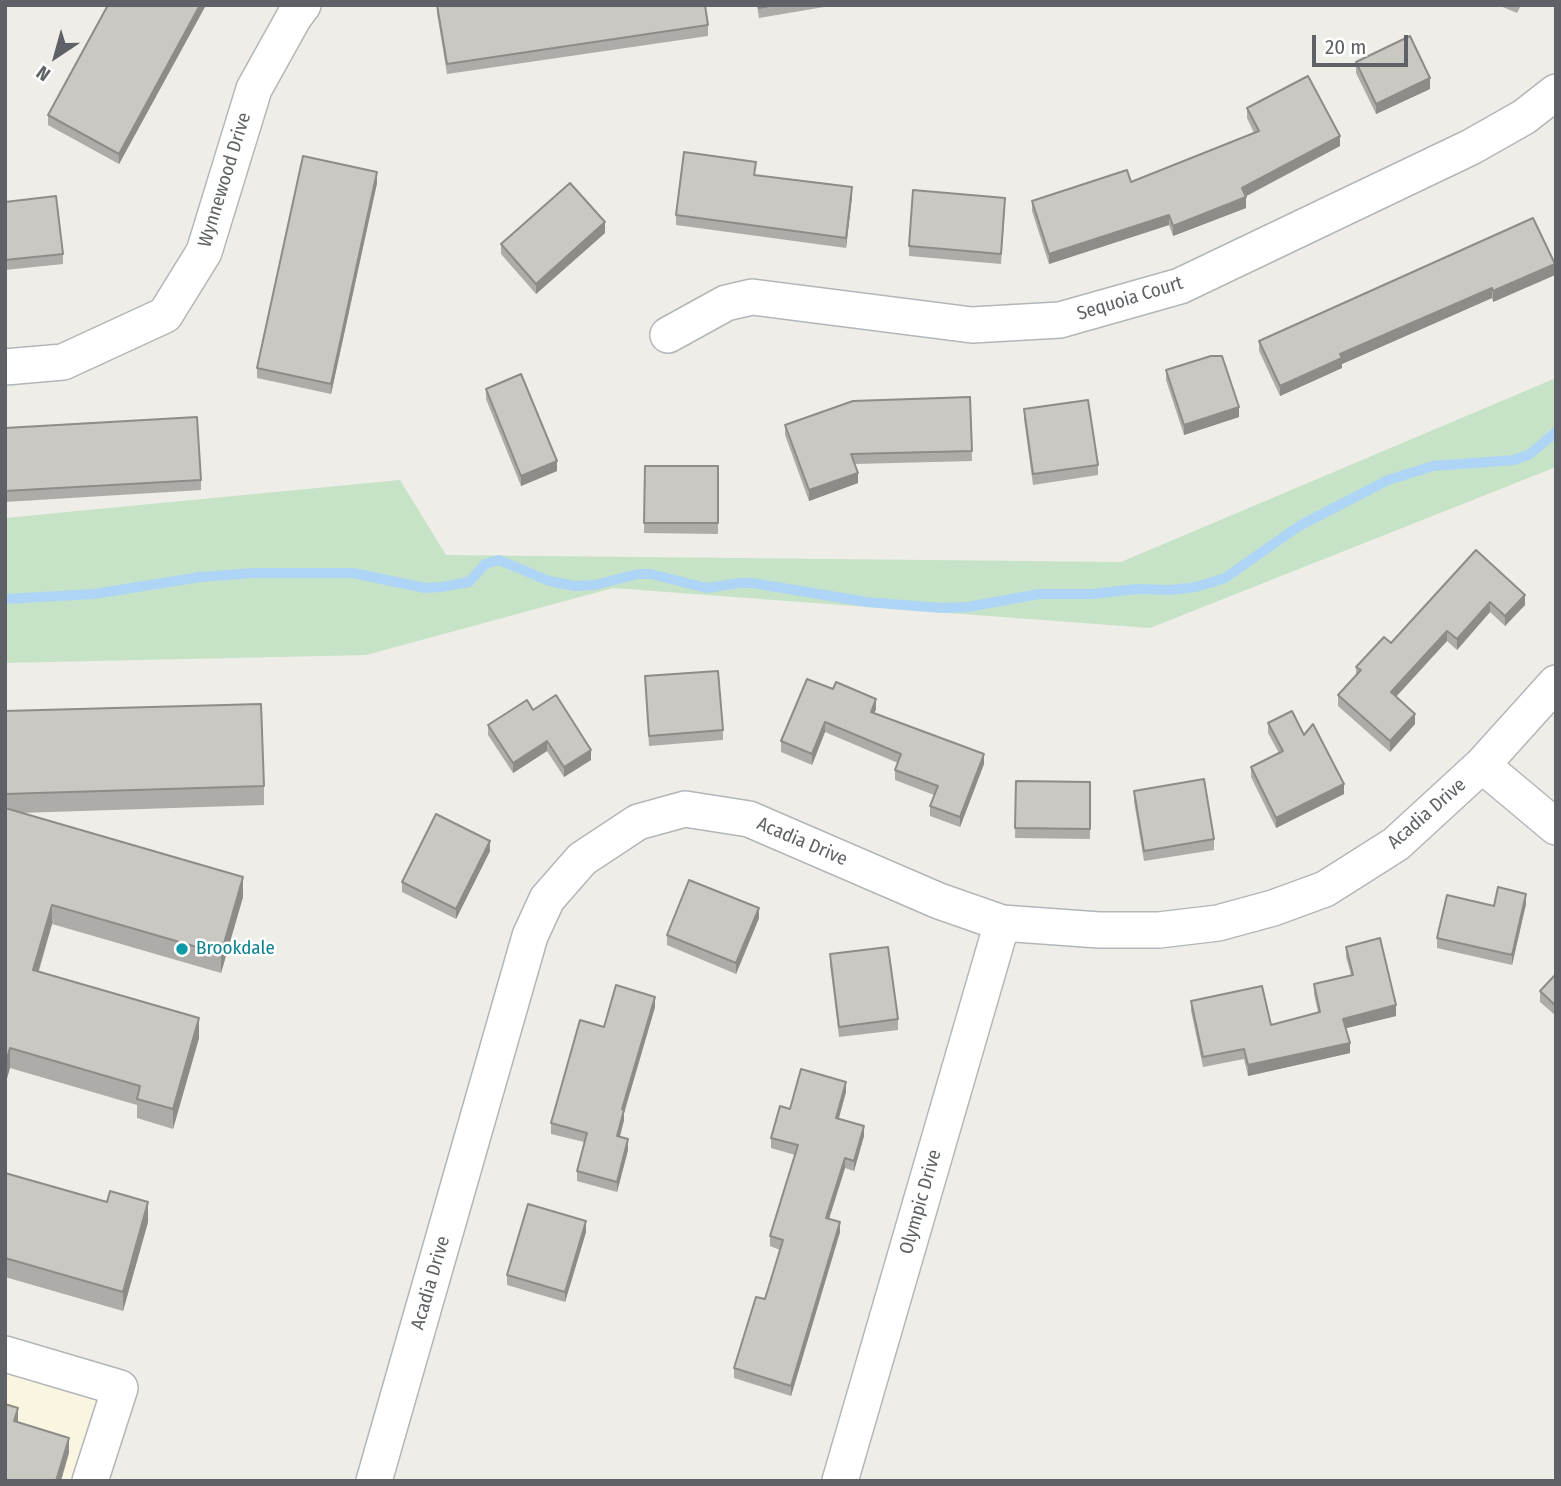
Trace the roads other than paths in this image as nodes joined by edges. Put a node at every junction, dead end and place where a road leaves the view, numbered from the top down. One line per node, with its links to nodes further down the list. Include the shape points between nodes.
1 (303, 5): 4 (street, Wynnewood Drive, via 254,89 205,252 165,314 63,362)
2 (1556, 92): 3 (street, Sequoia Court, via 1524,117 1471,147 1180,286 1060,320 972,325 752,297 726,303)
3 (668, 335)
4 (5, 367)
5 (1556, 682): 6 (street, Acadia Drive)
6 (1482, 765): 7 (street); 8 (street, Acadia Drive, via 1396,844 1325,888 1273,908 1218,923 1159,930)
7 (1556, 827)
8 (1002, 923): 11 (street, Acadia Drive, via 939,901 749,819 685,810 638,822 582,859 547,899 530,936); 12 (street, Olympic Drive)
9 (5, 1354): 10 (street, via 120,1388)
10 (90, 1481)
11 (374, 1481)
12 (840, 1481)

